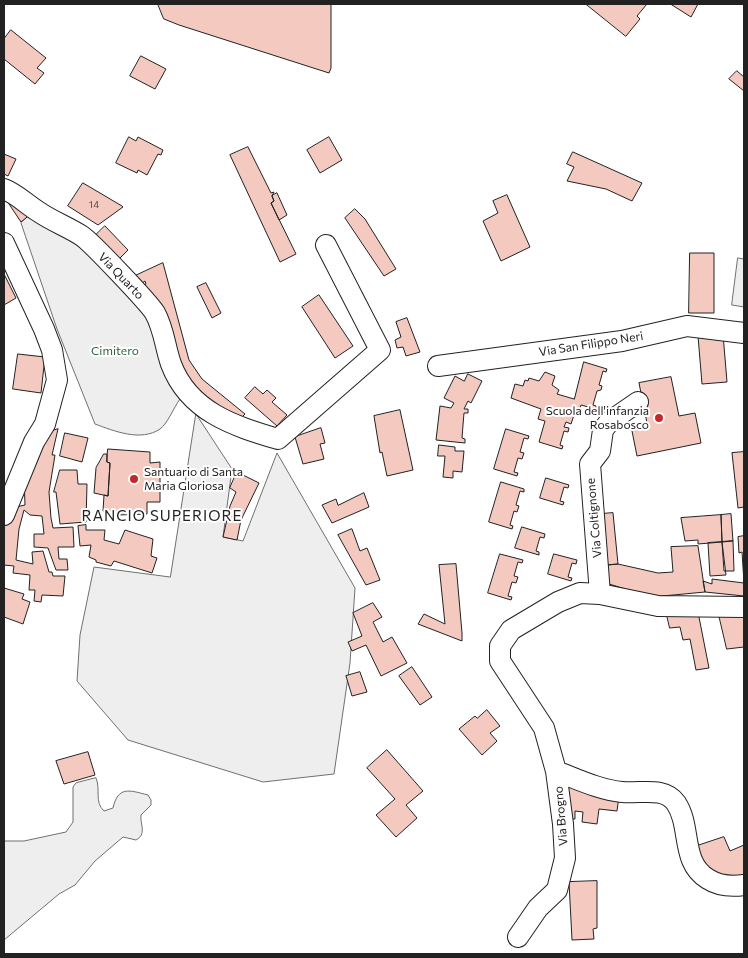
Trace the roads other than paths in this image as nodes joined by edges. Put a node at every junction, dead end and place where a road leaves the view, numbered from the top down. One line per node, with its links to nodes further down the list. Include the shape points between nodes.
1 (4, 189): 3 (street, Via Quarto, via 83,237 154,312 178,379 206,410 226,422 278,439 380,350)
2 (4, 243): 7 (street, via 52,350 57,380 44,424)
3 (326, 245)
4 (744, 332): 5 (street, Via San Filippo Neri, via 687,326 622,341)
5 (438, 366)
6 (638, 402): 8 (street, Via Coltignone, via 609,422 603,430 600,451 590,464)
7 (4, 515)
8 (600, 594): 9 (street, Via Brogno, via 658,606); 10 (street, Via Brogno, via 580,593 558,602 511,630 500,646 500,661 544,728)
9 (744, 606)
10 (556, 771): 11 (street, via 620,792 662,792 676,802 689,856 699,874 718,885); 12 (street, Via Brogno, via 563,824 563,866 557,890 538,908)
11 (744, 886)
12 (518, 937)

